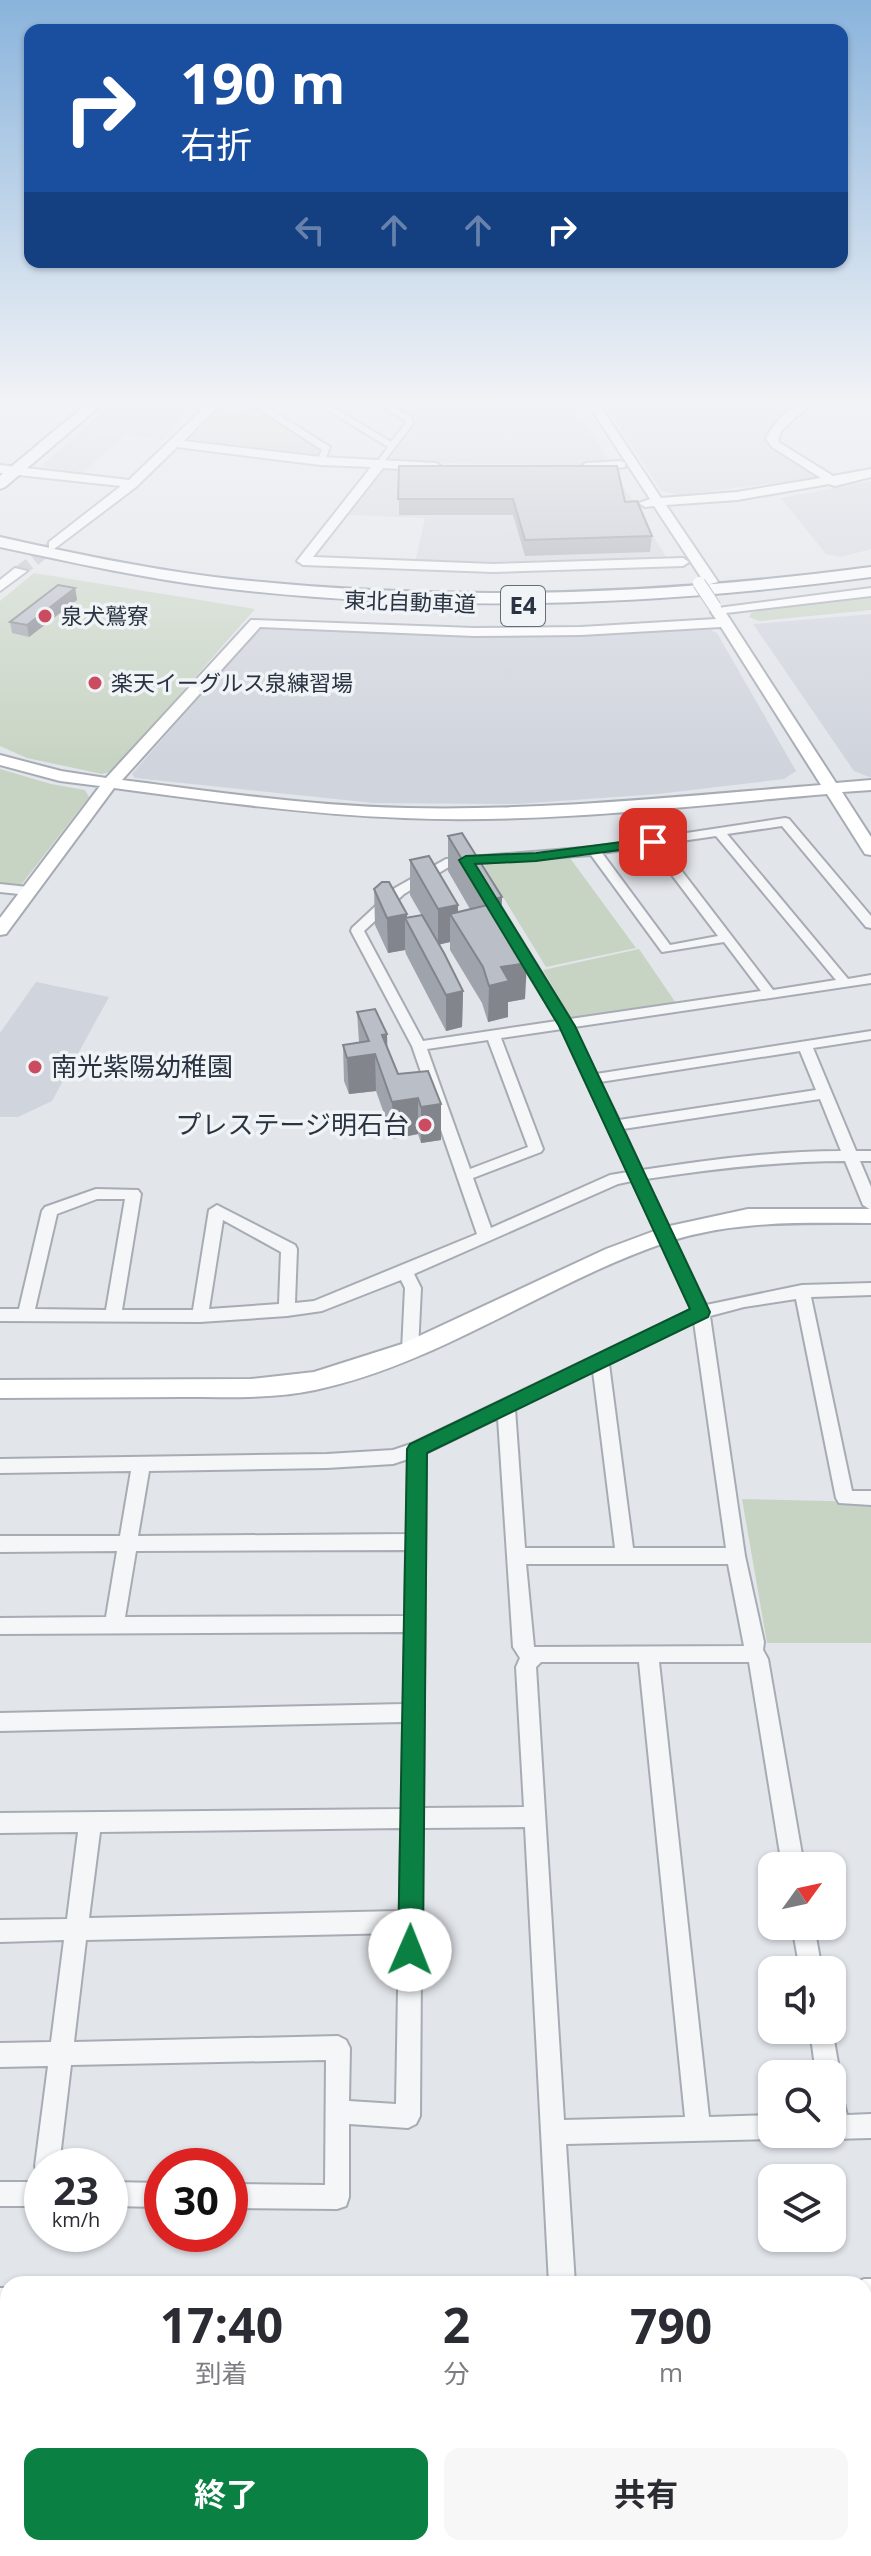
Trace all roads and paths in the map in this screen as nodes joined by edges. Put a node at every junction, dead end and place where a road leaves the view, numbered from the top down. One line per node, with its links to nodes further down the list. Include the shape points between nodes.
1 (86, 520): 6 (street)
2 (335, 520): 8 (street, via 303,561 488,568)
3 (661, 520): 8 (street)
4 (664, 520): 12 (street)
5 (0, 542): 10 (highway, 東北自動車道 / E4, via 178,576 404,596 645,595)
6 (54, 545)
7 (0, 553): 11 (highway, 東北自動車道 / E4, via 174,583 331,599 537,606 740,597)
8 (683, 562): 12 (street)
9 (20, 571): 13 (street)
10 (871, 572)
11 (871, 581)
12 (705, 582): 15 (street, bridge)
13 (0, 587)
14 (871, 592): 15 (street)
15 (724, 612): 17 (street, via 581,631 256,623); 19 (street)
16 (0, 760): 17 (street)
17 (110, 783): 19 (street, via 335,810 451,814 557,812); 27 (street)
18 (871, 785): 19 (street)
19 (839, 788): 20 (street); 23 (street)
20 (871, 825)
21 (720, 833): 22 (street); 28 (street, via 785,822); 32 (street)
22 (653, 842): 24 (street); 30 (street)
23 (871, 850)
24 (594, 851): 25 (street); 30 (street, via 667,949)
25 (466, 860): 34 (street); 37 (street, via 430,869 357,931)
26 (0, 888): 27 (street)
27 (28, 891): 29 (street)
28 (871, 924)
29 (0, 930)
30 (727, 938): 33 (street)
31 (871, 979): 32 (street)
32 (845, 983): 33 (street)
33 (770, 994): 34 (street)
34 (567, 1026): 36 (street); 39 (street)
35 (871, 1035): 38 (street)
36 (493, 1036): 37 (street); 45 (street, via 536,1149)
37 (419, 1046): 45 (street)
38 (805, 1046): 39 (street); 40 (street)
39 (592, 1079): 41 (street)
40 (826, 1093): 41 (street); 42 (street)
41 (614, 1126): 44 (street)
42 (853, 1156): 43 (street); 44 (street, via 801,1156); 46 (street)
43 (871, 1156)
44 (636, 1174): 48 (street); 49 (street)
45 (465, 1176): 49 (street)
46 (871, 1205)
47 (871, 1216): 48 (street, via 748,1216)
48 (665, 1235): 54 (street); 59 (street)
49 (486, 1236): 50 (street)
50 (405, 1272): 53 (street, via 336,1301); 59 (street, via 413,1288)
51 (871, 1289): 52 (street)
52 (802, 1291): 54 (street, via 747,1298); 66 (street, via 845,1498)
53 (287, 1310): 57 (street); 57 (street, via 289,1249 217,1210)
54 (701, 1312): 60 (street); 72 (street)
55 (0, 1315): 56 (street)
56 (26, 1315): 58 (street); 58 (street, via 50,1211 96,1194 133,1194)
57 (200, 1316): 58 (street)
58 (113, 1317)
59 (410, 1350): 61 (street, via 365,1367 286,1385)
60 (600, 1359): 62 (street); 71 (street)
61 (0, 1389)
62 (506, 1407): 63 (street); 70 (street)
63 (417, 1449): 64 (street, via 393,1457 327,1461); 67 (street)
64 (141, 1464): 65 (street); 68 (street)
65 (0, 1466)
66 (871, 1498)
67 (415, 1542): 68 (street); 73 (street)
68 (128, 1543): 69 (street); 75 (street)
69 (0, 1544)
70 (519, 1556): 71 (street); 78 (street, via 523,1647)
71 (625, 1556): 72 (street)
72 (736, 1556): 76 (street)
73 (414, 1624): 75 (street); 79 (street)
74 (0, 1626): 75 (street)
75 (114, 1626)
76 (753, 1651): 77 (street); 85 (street)
77 (648, 1655): 78 (street); 93 (street)
78 (530, 1657): 82 (street, via 526,1667)
79 (413, 1713): 80 (street); 81 (street)
80 (0, 1722)
81 (412, 1817): 82 (street); 84 (street); 86 (street)
82 (534, 1817): 96 (street)
83 (0, 1823): 84 (street)
84 (90, 1824): 87 (street)
85 (791, 1852)
86 (410, 1922): 87 (street); 91 (street, via 408,2116)
87 (77, 1930): 88 (street); 89 (street)
88 (0, 1931)
89 (61, 2054): 90 (street); 91 (street, via 338,2048); 97 (street)
90 (0, 2055)
91 (338, 2112): 100 (street, via 337,2197)
92 (871, 2126): 95 (street)
93 (698, 2127): 94 (street); 96 (street)
94 (758, 2127)
95 (846, 2127)
96 (555, 2132): 101 (street)
97 (49, 2148)
98 (0, 2194): 99 (street)
99 (24, 2194)
100 (248, 2196)
101 (562, 2276)

